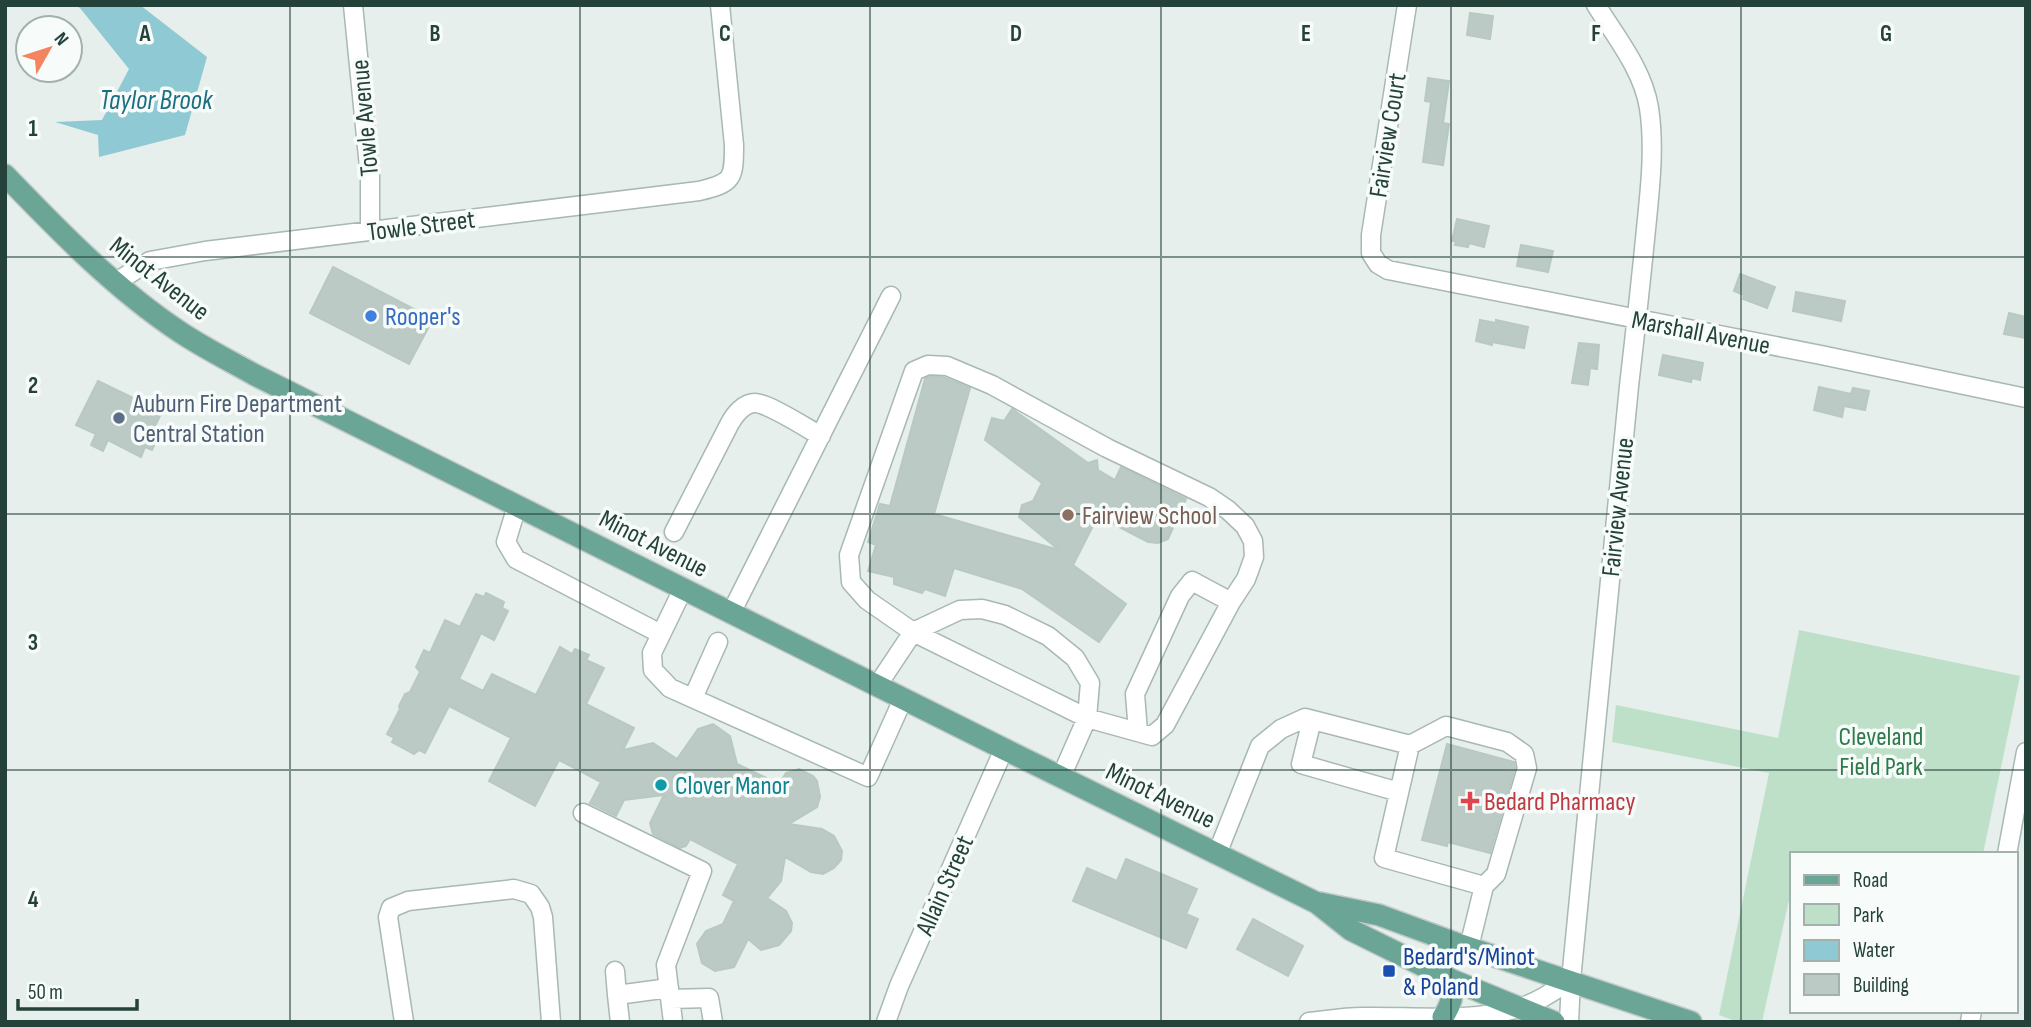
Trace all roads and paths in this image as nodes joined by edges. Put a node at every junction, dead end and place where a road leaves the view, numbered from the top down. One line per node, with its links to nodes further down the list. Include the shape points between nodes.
1 (354, 5): 6 (street, Towle Avenue, via 370,177)
2 (720, 5): 6 (street, Towle Street, via 734,145 734,167 721,186)
3 (1407, 5): 7 (street, Fairview Court, via 1371,235 1371,253)
4 (1596, 5): 10 (street, Fairview Avenue, via 1628,56 1649,109 1651,182)
5 (5, 175): 8 (main road, Minot Avenue)
6 (370, 231): 8 (street, Towle Street, via 160,258)
7 (1378, 264): 10 (street, Marshall Avenue, via 1409,275)
8 (116, 282): 13 (main road, Minot Avenue, via 209,349)
9 (891, 296): 12 (street)
10 (1637, 318): 11 (street, Marshall Avenue); 40 (street, Fairview Avenue)
11 (2026, 398)
12 (821, 436): 14 (street, via 766,407 745,406 730,423); 17 (street)
13 (517, 506): 15 (main road, Minot Avenue); 19 (street, via 506,542 516,559)
14 (674, 532)
15 (683, 589): 17 (main road, Minot Avenue); 19 (street)
16 (1231, 601): 18 (street, via 1254,557 1253,541 1245,526 1228,510 992,385 947,366 928,365 914,371 909,381 849,555 851,582 867,600); 26 (street, via 1165,724 1152,736); 26 (street, via 1192,581 1180,596 1135,694)
17 (730, 613): 21 (main road, Minot Avenue)
18 (913, 632): 21 (street); 24 (street); 24 (street, via 960,610 982,609 1048,636 1075,658 1090,683)
19 (661, 634): 22 (street, via 652,653 653,670 670,688)
20 (718, 642): 22 (street)
21 (877, 686): 23 (main road, Minot Avenue)
22 (693, 698): 23 (street, via 868,777)
23 (903, 699): 28 (main road, Minot Avenue)
24 (1087, 719): 26 (street); 30 (street)
25 (1312, 720): 27 (street); 31 (street, via 1301,764); 34 (street, via 1305,718 1281,729 1260,746)
26 (1138, 732)
27 (1410, 745): 31 (street); 35 (street, via 1446,726 1507,743 1524,754 1527,768 1496,874)
28 (1004, 749): 30 (main road, Minot Avenue); 52 (street, Allain Street)
29 (2026, 752): 33 (street)
30 (1061, 777): 34 (main road, Minot Avenue)
31 (1399, 792): 35 (street, via 1384,859)
32 (583, 814): 41 (street, via 702,871 666,965)
33 (2007, 852)
34 (1217, 854): 36 (main road, Minot Avenue)
35 (1483, 886): 37 (street)
36 (1317, 903): 37 (main road, Minot Avenue, via 1379,915); 39 (main road, Minot Avenue, via 1351,930)
37 (1468, 947): 40 (main road, Minot Avenue)
38 (615, 971): 42 (street)
39 (1452, 980): 43 (main road, Minot Avenue); 45 (main road, via 1451,1006)
40 (1571, 980): 43 (street); 44 (main road, Minot Avenue); 56 (street, Fairview Avenue)
41 (669, 994): 42 (street); 50 (street); 51 (street, via 709,998)
42 (617, 995): 49 (street)
43 (1520, 1008): 45 (street); 55 (main road, Minot Avenue)
44 (1642, 1013): 57 (main road, Minot Avenue)
45 (1443, 1017): 46 (street); 54 (street)
46 (1359, 1019): 53 (street)
47 (404, 1022): 48 (street, via 388,917 391,908 448,895 514,890 531,894 543,917)
48 (551, 1022)
49 (620, 1022)
50 (673, 1022)
51 (713, 1022)
52 (886, 1022)
53 (1309, 1022)
54 (1490, 1022)
55 (1554, 1022)
56 (1569, 1022)
57 (1690, 1022)

